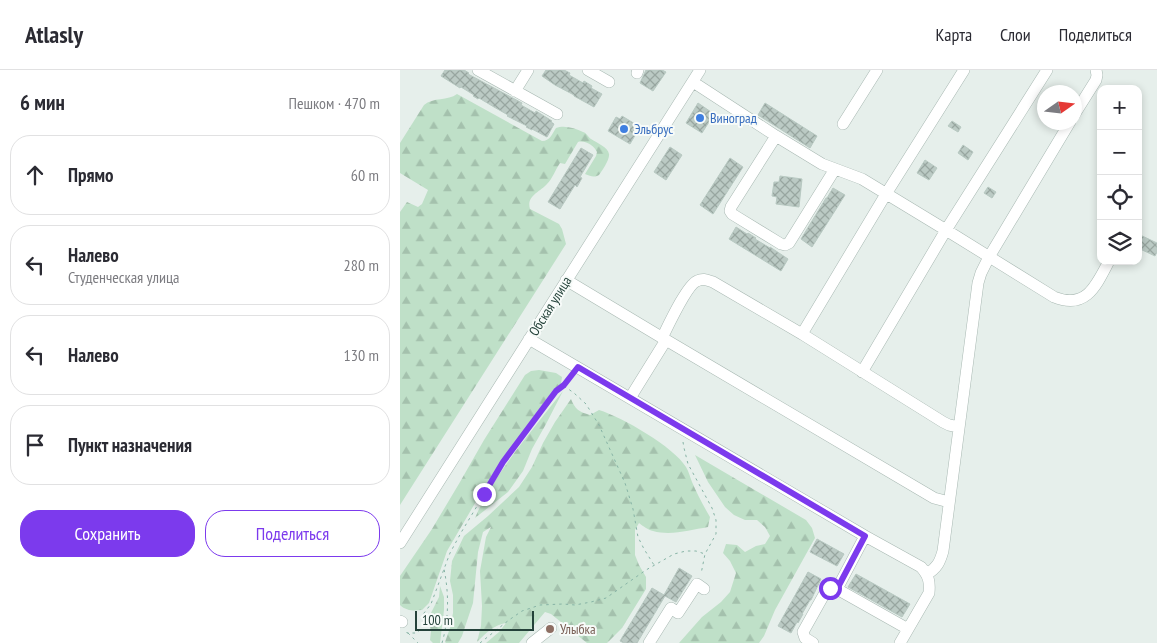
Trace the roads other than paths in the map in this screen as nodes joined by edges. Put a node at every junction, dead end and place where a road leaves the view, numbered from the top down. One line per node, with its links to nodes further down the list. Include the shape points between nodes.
1 (478, 70): 11 (street)
2 (528, 70): 11 (street)
3 (588, 70): 9 (street)
4 (700, 70): 10 (street, Обская улица)
5 (877, 70): 14 (street)
6 (964, 70): 18 (street)
7 (1047, 70): 19 (street)
8 (1096, 70): 12 (street, via 1096,80)
9 (609, 82)
10 (693, 82): 16 (street); 22 (street, Обская улица)
11 (515, 90): 13 (street)
12 (1082, 102)
13 (557, 114)
14 (844, 124)
15 (1065, 130): 20 (street)
16 (776, 136): 17 (street); 17 (street, via 730,211 781,244 789,243)
17 (835, 169): 18 (street, via 862,179)
18 (886, 194): 19 (street); 23 (street)
19 (946, 230): 20 (street); 26 (street)
20 (989, 257): 21 (street, via 1063,301 1079,300 1088,295); 28 (street, via 978,282)
21 (1107, 265)
22 (566, 280): 24 (street, Обская улица); 25 (street)
23 (802, 334): 25 (street, via 713,282 700,279 688,290); 26 (street)
24 (529, 338): 27 (street); 31 (street, Обская улица)
25 (664, 339): 27 (street); 29 (street, via 934,498)
26 (862, 372): 28 (street, via 943,422)
27 (630, 398): 30 (street)
28 (959, 427): 29 (street)
29 (949, 502): 32 (street, via 943,552 936,569)
30 (865, 536): 32 (street, via 921,567); 34 (street)
31 (400, 542)
32 (927, 574): 36 (street, via 929,593)
33 (700, 587): 38 (street, via 678,613 671,608)
34 (837, 589): 36 (street); 39 (street, via 826,591 803,632 805,638)
35 (551, 628): 37 (street)
36 (908, 629): 40 (street)
37 (532, 643)
38 (649, 643)
39 (813, 643)
40 (900, 643)

